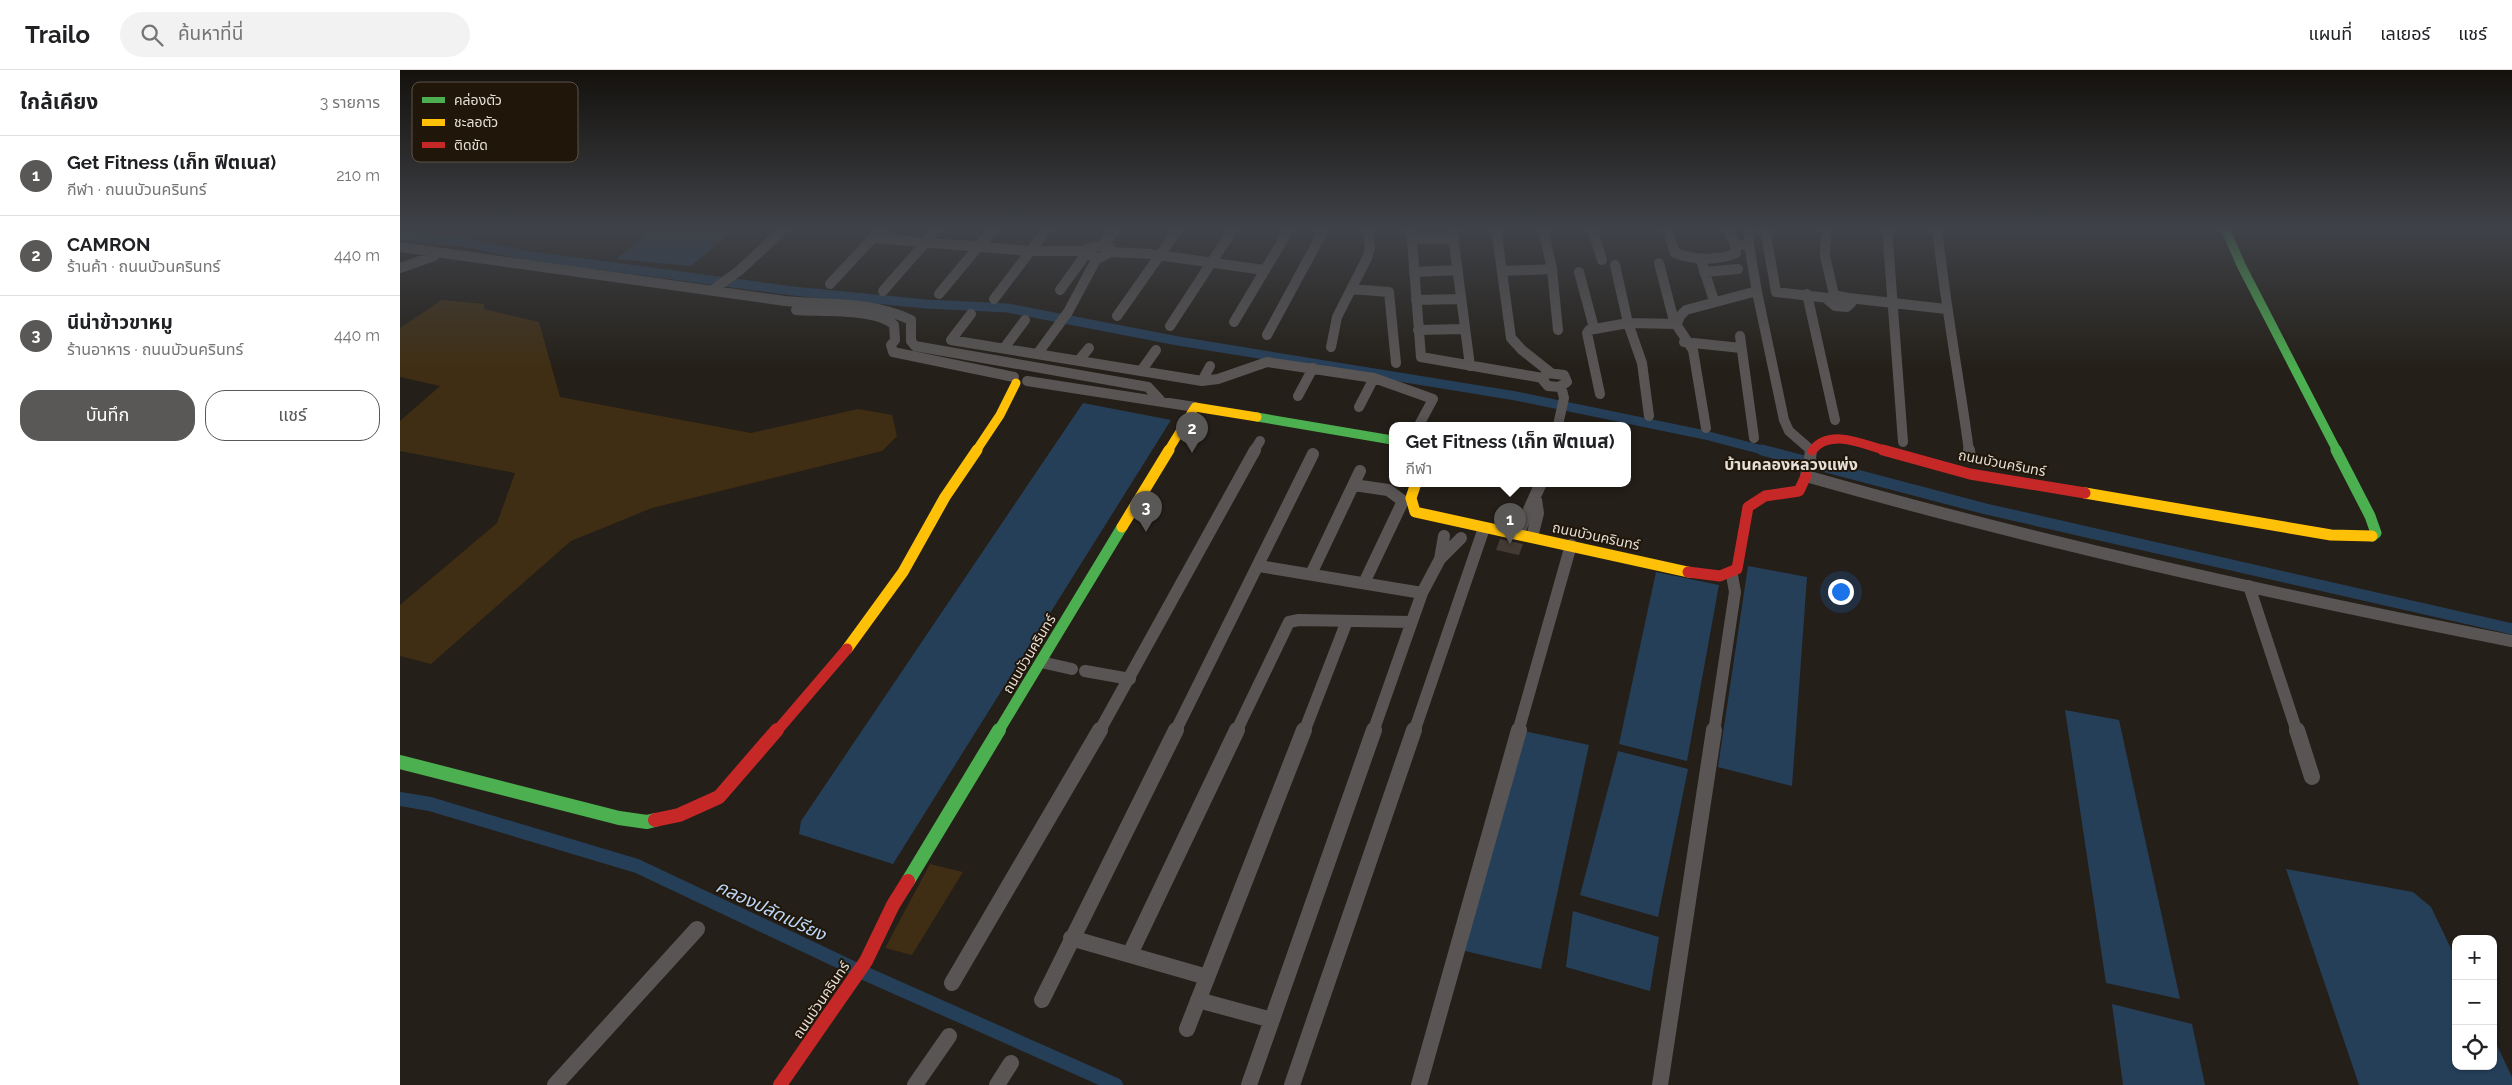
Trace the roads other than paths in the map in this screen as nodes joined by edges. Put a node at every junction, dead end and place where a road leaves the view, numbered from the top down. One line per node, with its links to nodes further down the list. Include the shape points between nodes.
1 (575, 275): 72 (street, via 803,311 874,315 894,325 893,352)
2 (633, 275): 30 (street)
3 (731, 275): 30 (street)
4 (838, 275): 29 (street)
5 (897, 275): 33 (street)
6 (955, 275): 35 (street)
7 (1012, 275): 38 (street)
8 (1070, 275): 32 (street)
9 (1088, 275): 63 (street, via 1068,312)
10 (1146, 275): 45 (street)
11 (1203, 275): 50 (street)
12 (1261, 275): 47 (street)
13 (1299, 275): 55 (street)
14 (1357, 275): 31 (street)
15 (1414, 275): 40 (street)
16 (1459, 275): 39 (street)
17 (1504, 275): 70 (street, via 1511,338)
18 (1553, 275): 54 (street)
19 (1580, 275): 51 (street)
20 (1617, 275): 48 (street)
21 (1663, 275): 49 (street)
22 (1705, 275): 41 (street)
23 (1754, 275): 34 (street)
24 (1773, 275): 36 (street, via 1775,290)
25 (1828, 275): 37 (street)
26 (1890, 275): 42 (street)
27 (1942, 275): 43 (street)
28 (2246, 275): 89 (street, ถนนบัวนครินทร์, via 2370,516 2376,533 2370,537 2331,535 1970,474 1848,440 1828,438 1816,444)
29 (830, 284)
30 (720, 285): 76 (street, via 798,303 839,303 890,310 911,320 910,340 915,346 1097,377 1106,386 1119,388 1136,384 1148,387)
31 (1351, 289): 58 (street, via 1337,317); 65 (street, via 1389,292)
32 (1060, 290)
33 (883, 291)
34 (1757, 291): 41 (street); 89 (street, via 1784,420 1789,431)
35 (939, 294)
36 (1807, 294): 37 (street); 80 (street)
37 (1831, 296): 42 (street, via 1830,303 1841,307 1851,305 1849,298)
38 (994, 299)
39 (1461, 299): 40 (street); 52 (street)
40 (1416, 300): 53 (street)
41 (1714, 301): 49 (street, via 1686,310)
42 (1892, 302): 43 (street); 87 (street)
43 (1946, 309): 90 (street)
44 (971, 314): 59 (street, via 951,340)
45 (1117, 316)
46 (1025, 320): 59 (street)
47 (1234, 322)
48 (1628, 324): 49 (street); 51 (street); 79 (street, via 1642,363)
49 (1677, 324): 57 (street)
50 (1170, 326)
51 (1594, 328): 74 (street, via 1587,333)
52 (1465, 329): 53 (street); 67 (street)
53 (1418, 330): 67 (street, via 1421,357)
54 (1558, 330)
55 (1267, 335)
56 (1740, 336): 61 (street)
57 (1684, 342): 61 (street); 83 (street, via 1693,350)
58 (1332, 347)
59 (1005, 348): 63 (street)
60 (1089, 348): 64 (street)
61 (1742, 348): 84 (street)
62 (1156, 350): 69 (street)
63 (1038, 353): 64 (street)
64 (1079, 360): 69 (street)
65 (1396, 363)
66 (1210, 366): 73 (street)
67 (1470, 366): 70 (street)
68 (1313, 368): 71 (street); 73 (street, via 1267,362 1216,380); 75 (street)
69 (1141, 371): 73 (street)
70 (1547, 375): 82 (street, via 1559,373 1566,378 1567,382 1561,386 1564,398)
71 (1374, 378): 78 (street); 81 (street, via 1431,396 1433,400)
72 (1019, 381): 76 (street); 115 (street, via 897,580 851,644 719,796 679,815 647,822 619,818)
73 (1202, 381)
74 (1600, 394)
75 (1298, 396)
76 (1160, 400): 77 (street)
77 (1196, 407): 85 (street); 113 (street, ถนนบัวนครินทร์, via 1160,460)
78 (1359, 407)
79 (1649, 416)
80 (1835, 420)
81 (1421, 422)
82 (1559, 422)
83 (1706, 428)
84 (1754, 438)
85 (1389, 439)
86 (1260, 442): 114 (street)
87 (1903, 442)
88 (1313, 454): 104 (street)
89 (1811, 455): 92 (street)
90 (1970, 458)
91 (1360, 471): 93 (street)
92 (1807, 474): 106 (street, via 1799,491 1753,500 1748,507 1737,569); 108 (street, via 2002,528)
93 (1354, 485): 105 (street); 107 (street, via 1394,491 1403,501)
94 (1414, 487): 98 (street, ถนนบัวนครินทร์, via 1410,502 1415,512)
95 (1540, 487): 96 (street)
96 (1536, 500): 100 (street); 101 (street, via 1538,519)
97 (1484, 528): 99 (street, ถนนบัวนครินทร์); 100 (street, ถนนบัวนครินทร์); 133 (street)
98 (1447, 529): 99 (street, ถนนบัวนครินทร์); 103 (street)
99 (1463, 532): 103 (street)
100 (1518, 534): 101 (street, ถนนบัวนครินทร์)
101 (1532, 537): 102 (street, ถนนบัวนครินทร์)
102 (1571, 546): 106 (street, ถนนบัวนครินทร์, via 1700,574); 134 (street)
103 (1440, 559): 109 (street)
104 (1259, 566): 105 (street); 118 (street)
105 (1311, 574): 107 (street)
106 (1732, 575): 135 (street, via 1735,592)
107 (1364, 583): 109 (street)
108 (2249, 586): 112 (street); 116 (street)
109 (1422, 593): 111 (street)
110 (1347, 621): 111 (street); 119 (street, via 1299,620 1289,622 1283,631); 120 (street)
111 (1411, 622): 124 (street)
112 (2512, 641)
113 (1041, 662): 114 (street); 129 (street, ถนนบัวนครินทร์, via 893,905 866,961)
114 (1130, 679): 121 (street)
115 (400, 762)
116 (2312, 777)
117 (697, 928): 128 (street)
118 (1071, 938): 119 (street); 122 (street)
119 (1130, 954): 120 (street)
120 (1206, 977): 123 (street)
121 (952, 983)
122 (1042, 1000)
123 (1198, 1000): 124 (street); 125 (street)
124 (1272, 1020): 132 (street)
125 (1188, 1029)
126 (949, 1036): 130 (street)
127 (1011, 1063): 131 (street)
128 (555, 1085)
129 (780, 1085)
130 (915, 1085)
131 (996, 1085)
132 (1249, 1085)
133 (1292, 1085)
134 (1419, 1085)
135 (1660, 1085)

